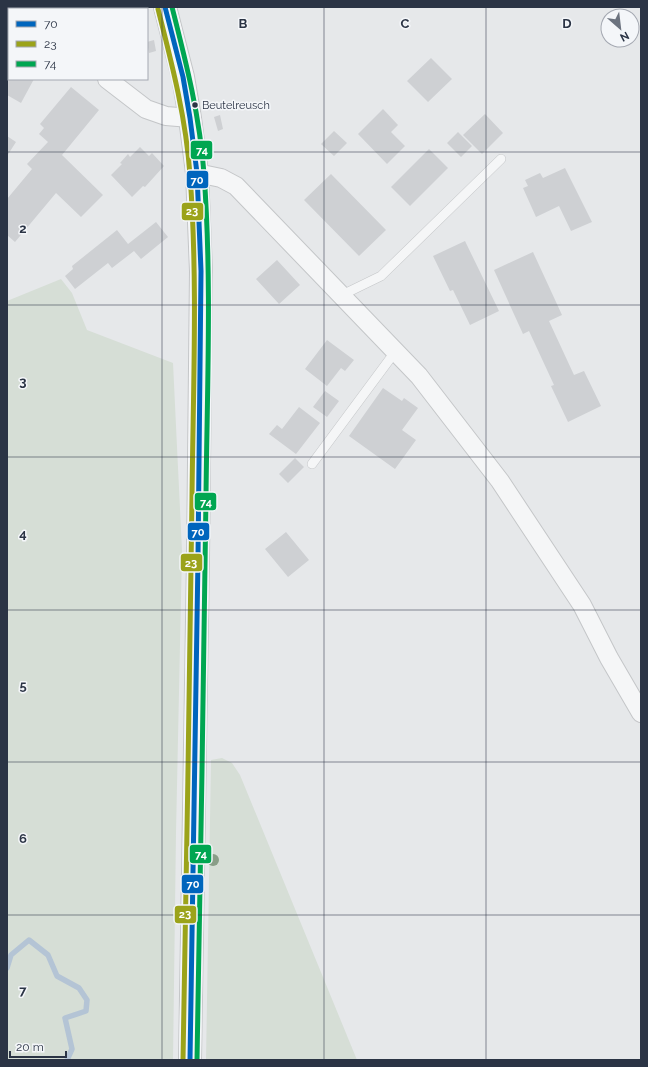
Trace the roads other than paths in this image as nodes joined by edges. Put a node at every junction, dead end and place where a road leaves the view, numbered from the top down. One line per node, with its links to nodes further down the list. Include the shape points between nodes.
1 (166, 7): 3 (main road)
2 (107, 80): 3 (street, via 146,108 166,116)
3 (190, 118): 5 (main road)
4 (502, 159): 6 (lane, via 380,276)
5 (197, 174): 6 (street, via 221,178 236,186); 10 (main road, via 201,271)
6 (342, 295): 7 (street)
7 (395, 352): 8 (lane); 9 (street, via 419,376 500,480 582,605)
8 (312, 464)
9 (641, 713)
10 (190, 1060)

